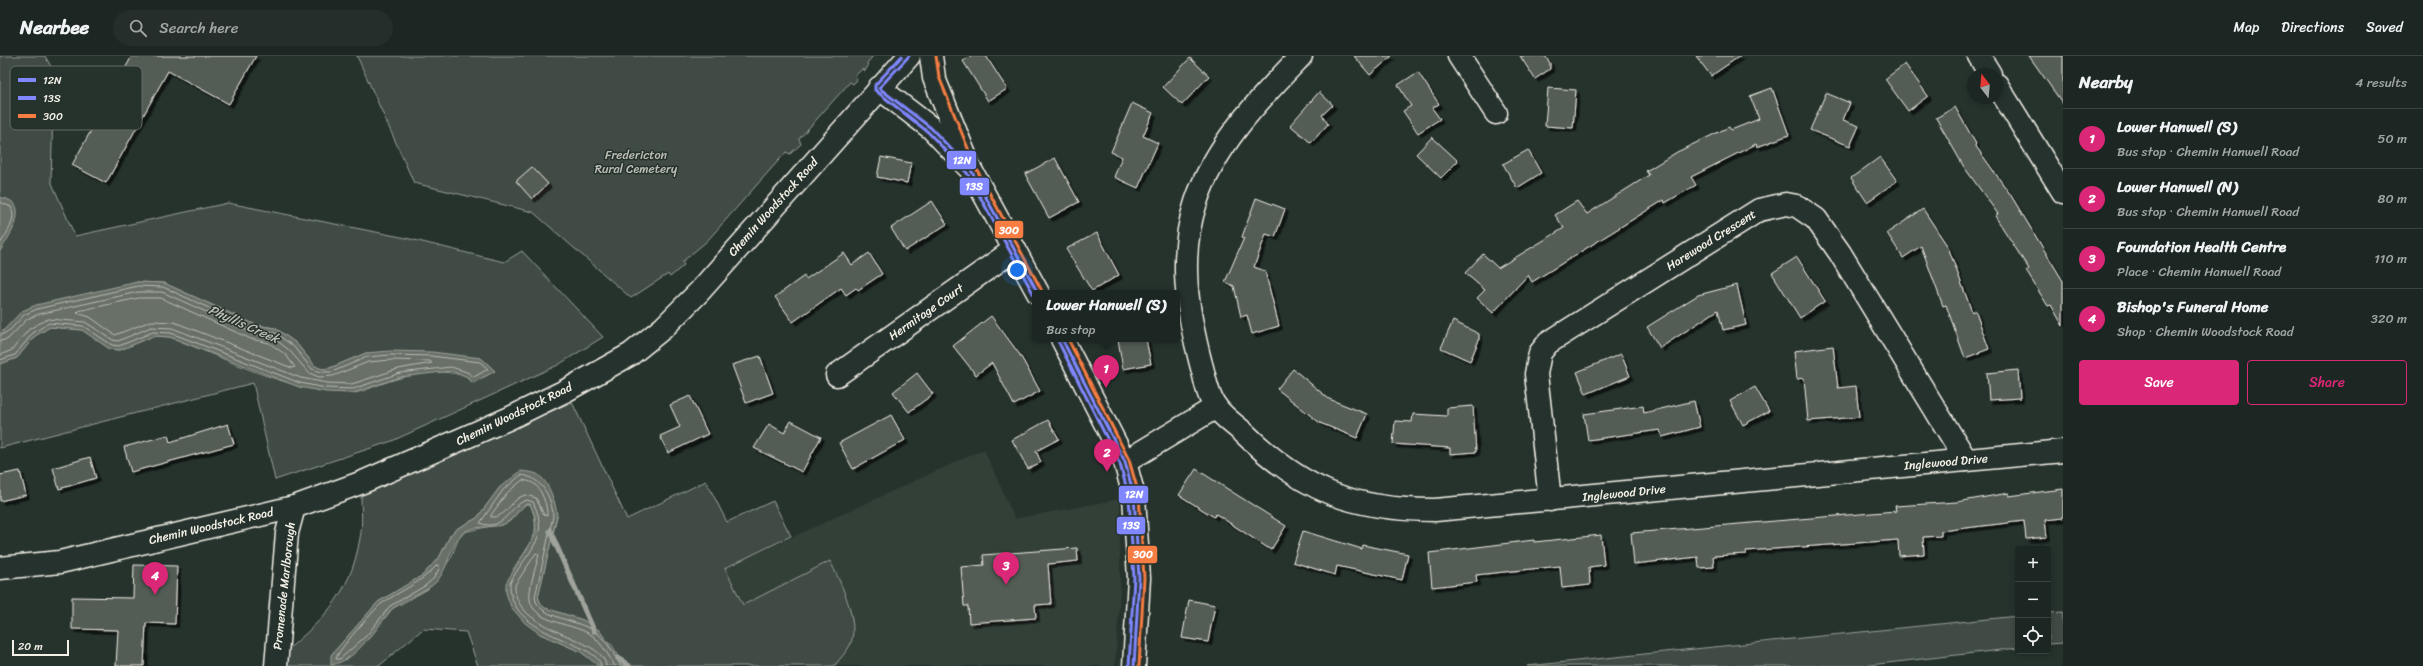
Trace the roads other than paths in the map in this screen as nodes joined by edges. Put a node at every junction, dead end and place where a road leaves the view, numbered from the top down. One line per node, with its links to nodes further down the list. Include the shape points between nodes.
1 (909, 56): 7 (street, Chemin Woodstock Road)
2 (931, 56): 10 (street, via 934,78)
3 (1301, 56): 16 (street, via 1246,117 1216,158 1196,201 1187,237 1186,271 1190,318 1204,374)
4 (1459, 56): 9 (street)
5 (1979, 56): 6 (street)
6 (1986, 68)
7 (879, 88): 10 (street, via 931,128); 21 (street, Chemin Woodstock Road, via 699,292 663,328 631,354 510,418 363,482)
8 (2003, 95): 11 (street)
9 (1496, 113)
10 (971, 170): 12 (street)
11 (2063, 192)
12 (1015, 249): 13 (street); 15 (street, Hermitage Court)
13 (1036, 290)
14 (1064, 342): 19 (street)
15 (837, 375)
16 (1216, 407): 19 (street); 20 (street, Inglewood Drive, via 1266,455 1304,482 1349,501 1403,510 1470,508)
17 (2063, 451): 18 (street, Inglewood Drive)
18 (1966, 460): 20 (street, Inglewood Drive); 20 (street, Harewood Crescent, via 1840,253 1816,219 1797,206 1786,204 1759,210 1548,343 1540,353 1536,374)
19 (1125, 462): 24 (street, via 1134,496 1139,578)
20 (1550, 500)
21 (294, 507): 22 (street, Chemin Woodstock Road, via 60,562); 23 (street, Promenade Marlborough, via 287,533)
22 (0, 568)
23 (276, 666)
24 (1134, 666)

